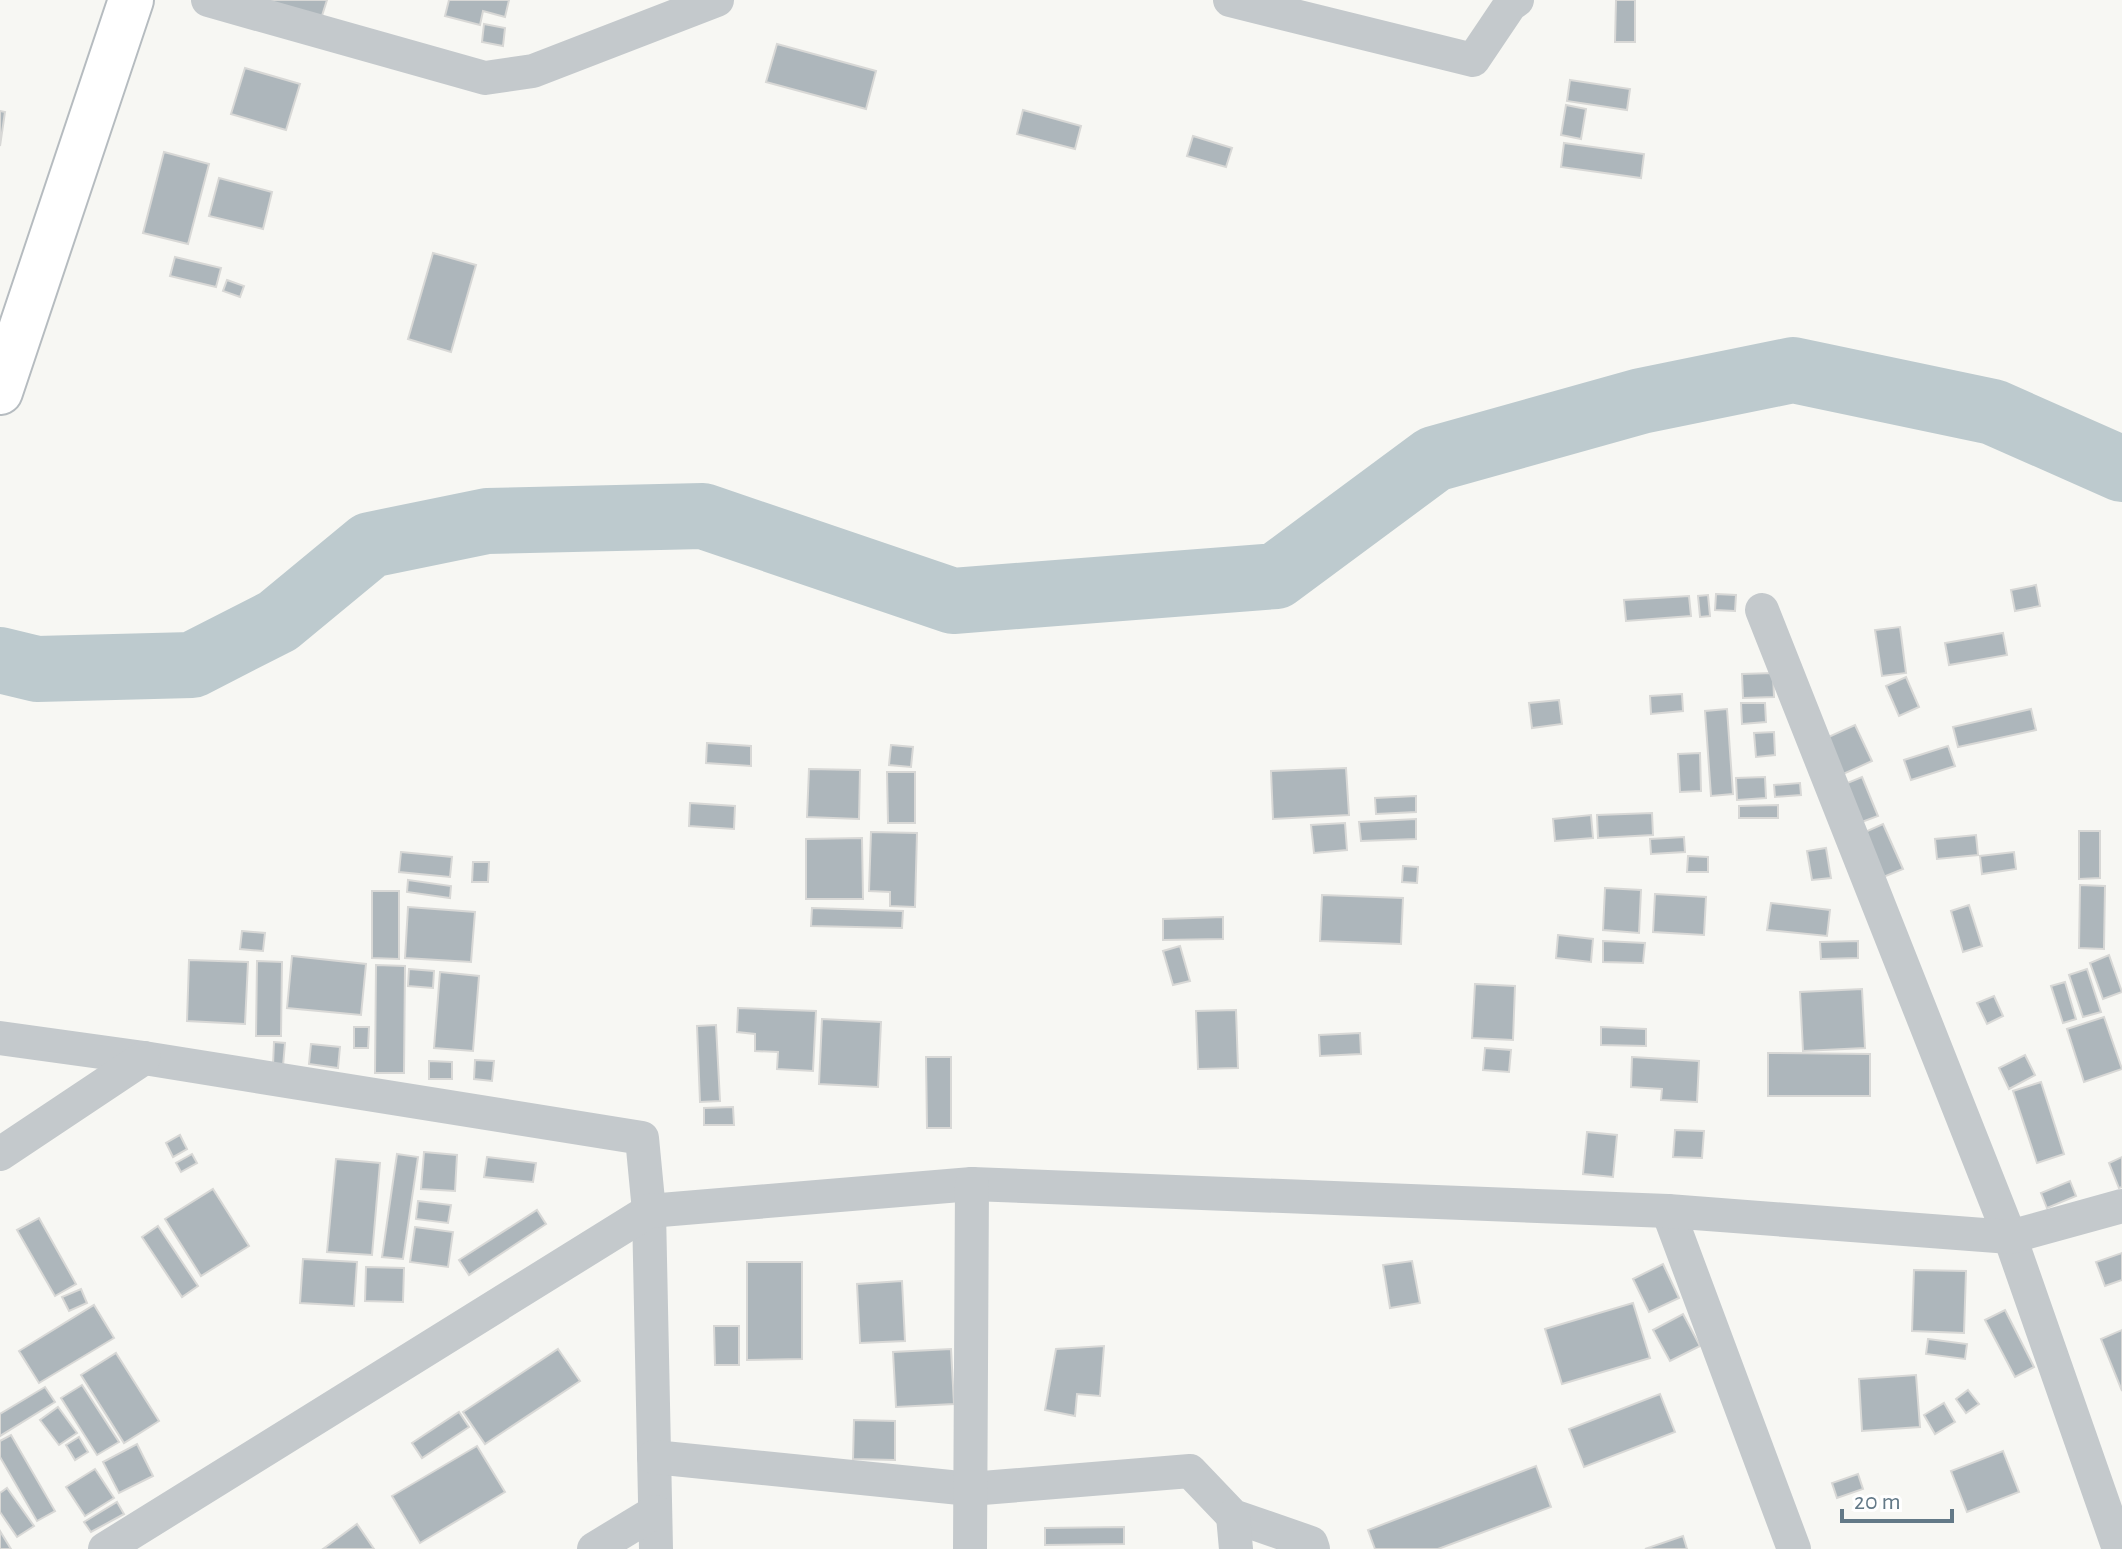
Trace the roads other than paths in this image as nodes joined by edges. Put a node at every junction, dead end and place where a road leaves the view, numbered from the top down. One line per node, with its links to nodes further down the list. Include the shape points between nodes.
1 (131, 0): 6 (street)
2 (208, 0): 3 (street, via 485,78 533,71)
3 (715, 0)
4 (1230, 0): 5 (street, via 1473,60)
5 (1517, 0)
6 (0, 392)
7 (1762, 610): 15 (street)
8 (0, 1038): 9 (street)
9 (144, 1058): 10 (street); 13 (street, via 642,1138)
10 (0, 1154)
11 (972, 1184): 13 (street); 14 (street); 17 (street)
12 (2122, 1206): 15 (street)
13 (649, 1211): 16 (street); 20 (street)
14 (1668, 1211): 15 (street); 25 (street)
15 (2010, 1237): 26 (street)
16 (654, 1457): 17 (street); 18 (street)
17 (970, 1489): 19 (street, via 1190,1471); 23 (street)
18 (655, 1512): 21 (street); 22 (street)
19 (1234, 1532): 24 (street, via 1311,1543)
20 (105, 1549)
21 (594, 1549)
22 (656, 1549)
23 (970, 1549)
24 (1313, 1549)
25 (1794, 1549)
26 (2119, 1549)

